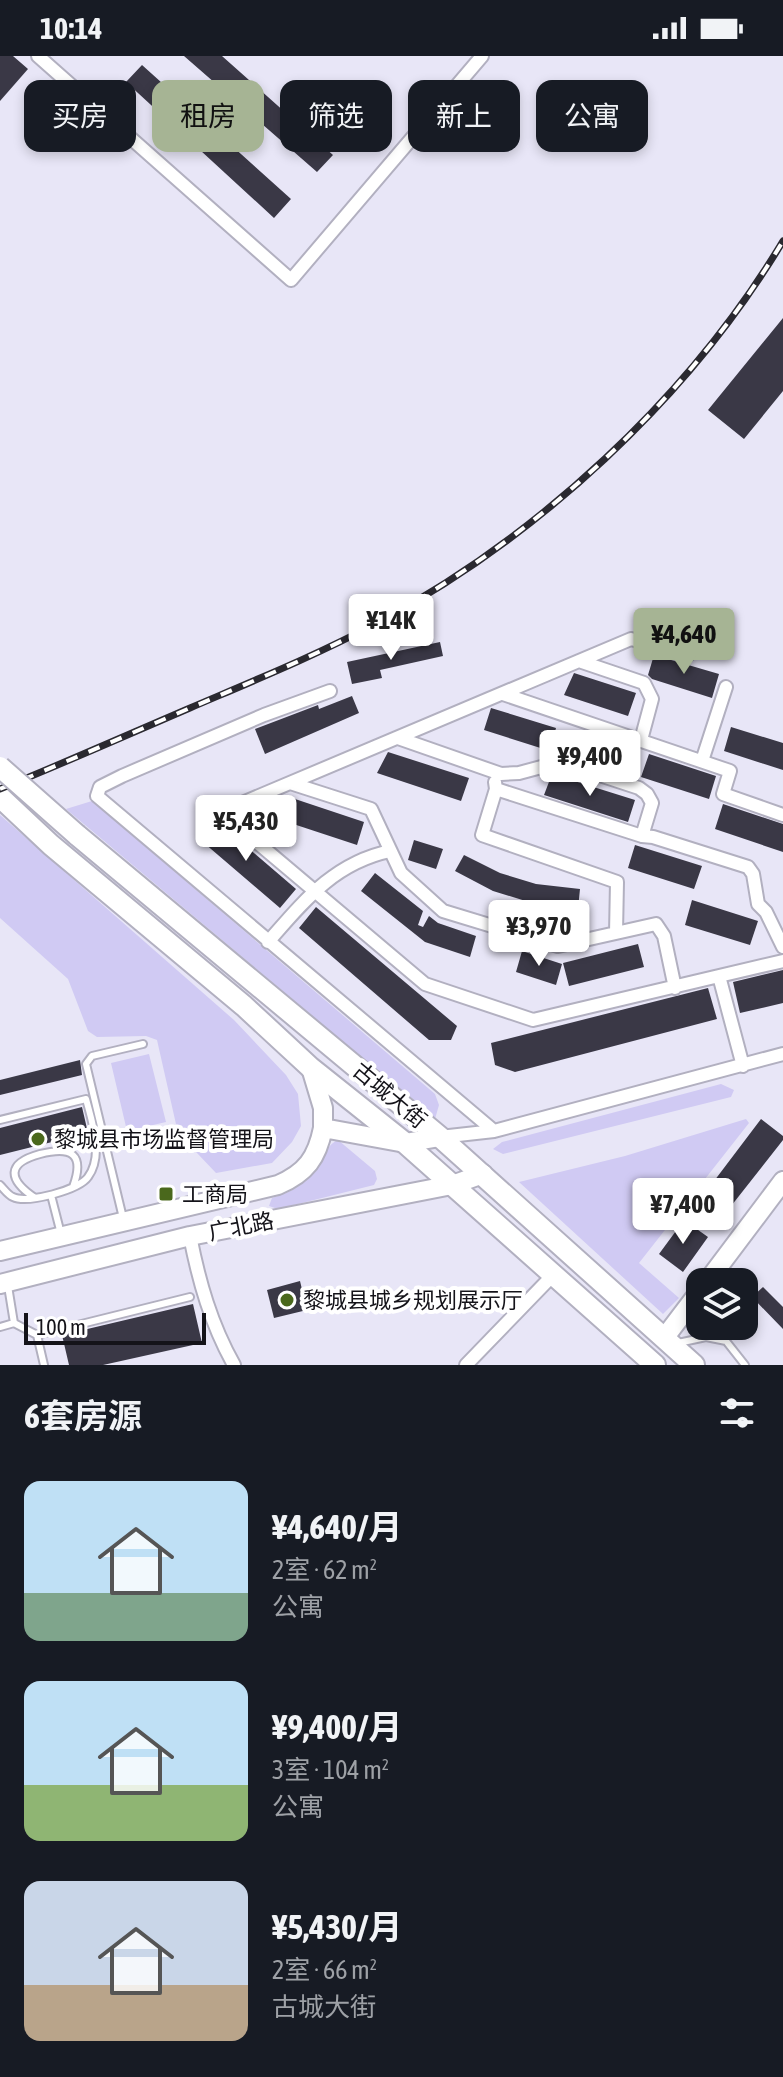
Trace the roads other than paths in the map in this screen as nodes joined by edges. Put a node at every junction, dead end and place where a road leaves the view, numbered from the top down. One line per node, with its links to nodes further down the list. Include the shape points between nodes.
1 (38, 56): 2 (street, via 291,280)
2 (482, 56)
3 (689, 654): 4 (street, via 631,639)
4 (579, 661): 7 (street); 9 (street, via 649,689 652,699)
5 (726, 687): 10 (street)
6 (330, 691): 21 (street, via 122,776 100,787 97,796)
7 (503, 694): 8 (street); 9 (street)
8 (398, 738): 12 (street); 13 (street)
9 (641, 740): 10 (street)
10 (702, 761): 16 (street, via 730,771 723,794)
11 (0, 767): 33 (main road, 古城大街, bridge)
12 (493, 771): 14 (street); 17 (street, via 519,773 560,762 639,788 652,803)
13 (290, 783): 18 (street, via 371,809); 19 (street, via 221,812)
14 (496, 789): 17 (street); 20 (street, via 482,835 617,882)
15 (0, 797): 29 (main road, 古城大街)
16 (783, 815)
17 (642, 836): 22 (street, via 748,867 758,904)
18 (390, 851): 19 (street, via 364,857); 20 (street, via 401,873 443,911 558,946)
19 (314, 890): 21 (street); 25 (street, via 425,984 533,1020)
20 (616, 933): 25 (street, via 656,924)
21 (268, 942): 32 (street)
22 (783, 947)
23 (783, 961): 24 (street)
24 (719, 976): 25 (street); 28 (street)
25 (675, 988)
26 (143, 1044): 42 (lane, via 92,1056 86,1064)
27 (783, 1054): 28 (street)
28 (743, 1066): 32 (street)
29 (311, 1068): 31 (main road); 34 (main road, 古城大街)
30 (0, 1120): 39 (lane, via 86,1099 97,1144 90,1176)
31 (323, 1128): 34 (main road); 42 (main road, 广北路, via 308,1167 296,1177 262,1190)
32 (494, 1131): 33 (street)
33 (440, 1137): 34 (main road); 35 (main road, 古城大街)
34 (405, 1143): 38 (main road, 古城大街)
35 (483, 1174): 38 (main road, 广北路); 54 (main road, 古城大街)
36 (783, 1181): 46 (main road)
37 (0, 1185): 41 (lane, via 12,1197)
38 (452, 1185): 44 (main road, 广北路); 47 (main road, 古城大街)
39 (73, 1187): 40 (lane); 41 (lane, via 79,1171 68,1150 22,1159 15,1167 18,1187)
40 (51, 1195): 41 (lane); 43 (lane)
41 (35, 1198)
42 (124, 1220): 43 (main road, 广北路)
43 (61, 1236): 45 (main road, 广北路)
44 (190, 1236): 48 (main road, 广北路); 56 (street, via 216,1333)
45 (0, 1251)
46 (718, 1268)
47 (554, 1274): 57 (street); 58 (main road, 古城大街)
48 (4, 1283): 51 (lane)
49 (190, 1297): 53 (lane)
50 (686, 1314): 54 (main road)
51 (14, 1323): 52 (lane); 53 (lane)
52 (0, 1327)
53 (37, 1335): 55 (lane)
54 (669, 1341): 59 (main road, 古城大街); 60 (lane, via 726,1341)
55 (44, 1365)
56 (234, 1365)
57 (466, 1365)
58 (655, 1365)
59 (694, 1365)
60 (745, 1365)

